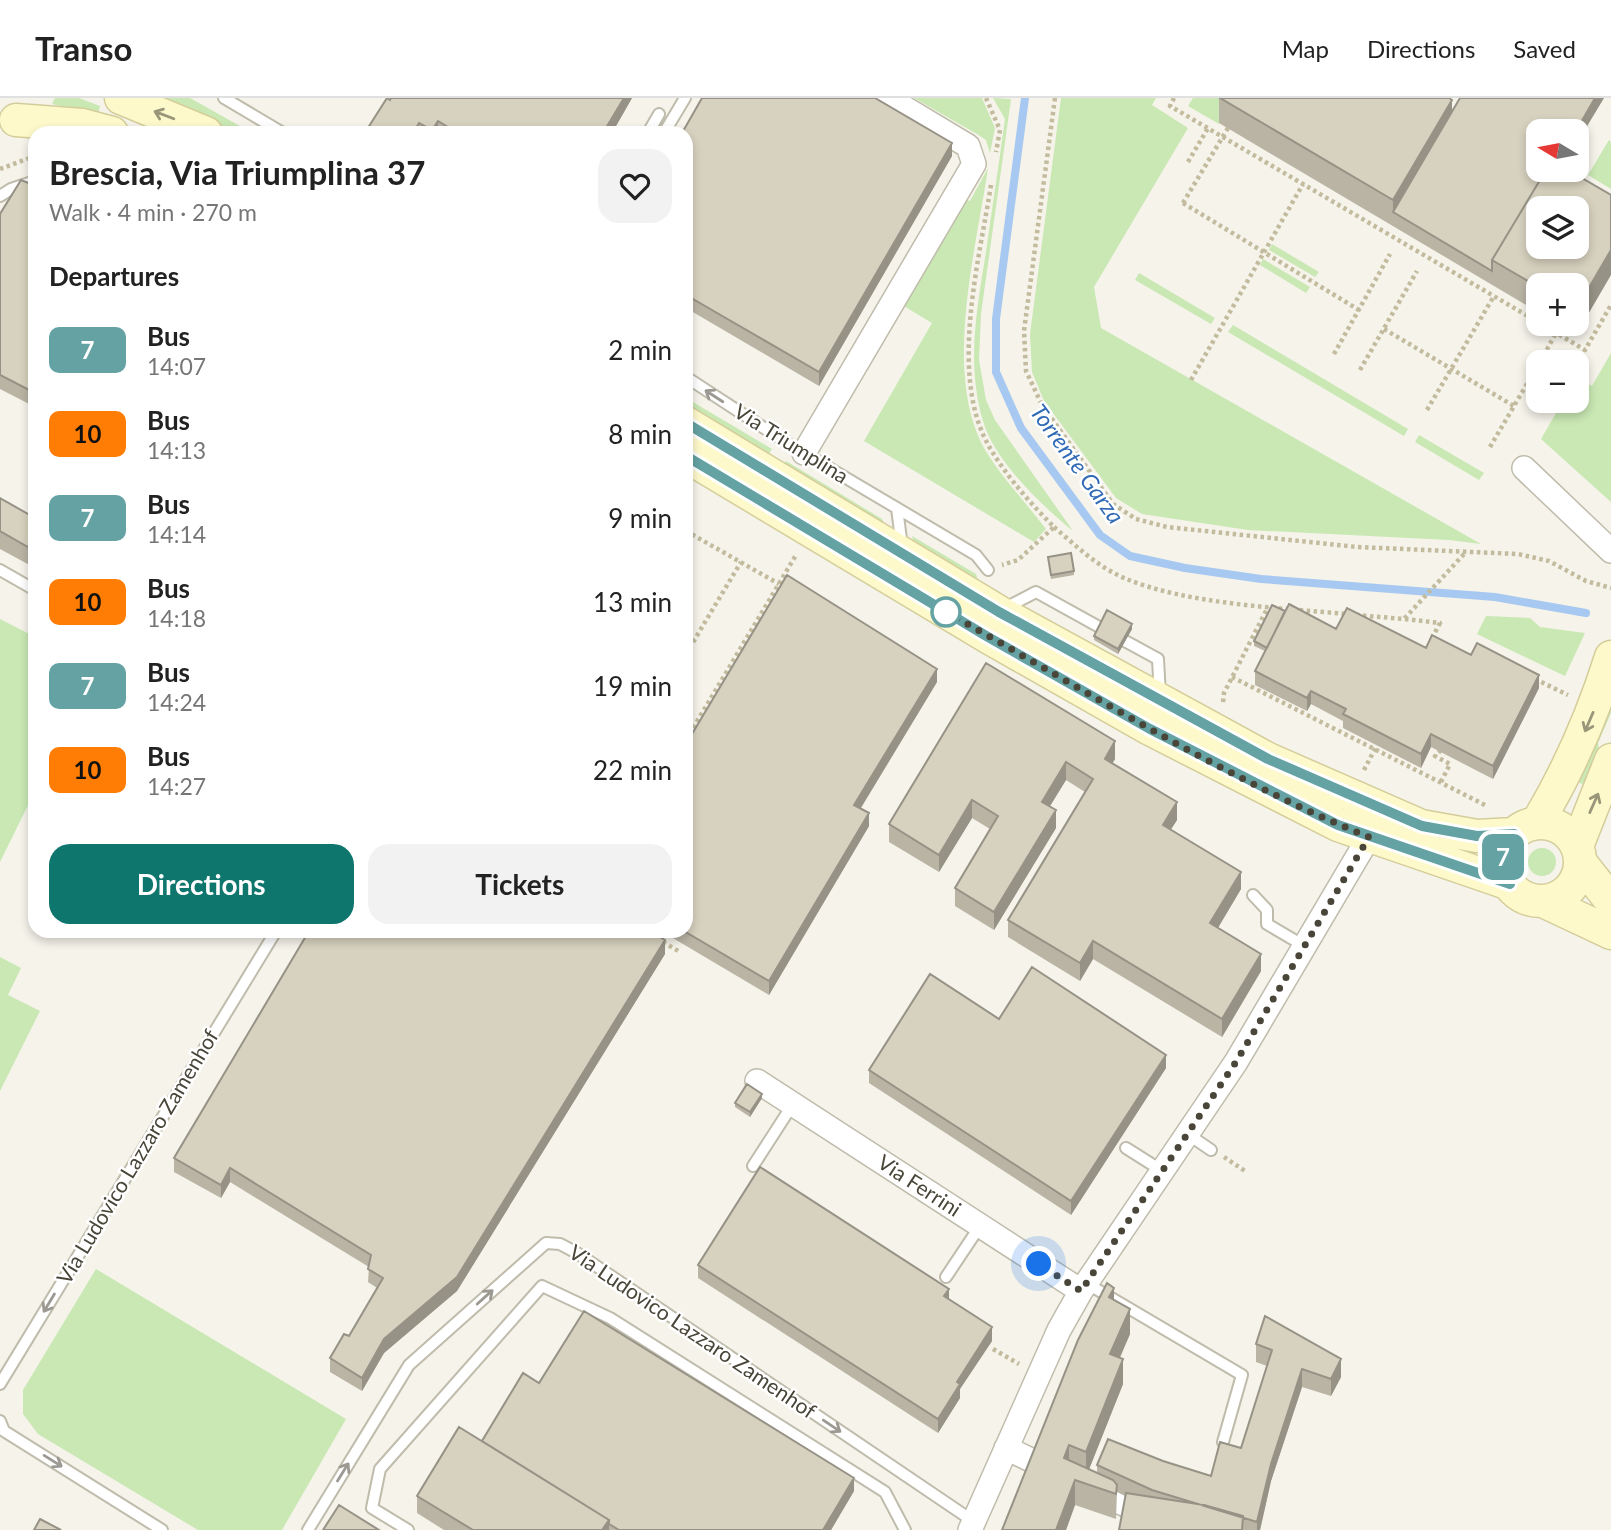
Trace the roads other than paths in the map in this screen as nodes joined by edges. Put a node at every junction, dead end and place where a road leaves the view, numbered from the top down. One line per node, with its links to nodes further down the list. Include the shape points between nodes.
1 (42, 98): 7 (main road, via 27,114)
2 (121, 98): 10 (main road, one-way to 2)
3 (224, 98): 8 (lane)
4 (685, 98): 14 (lane)
5 (888, 98): 19 (street, via 968,146 974,164)
6 (659, 114): 13 (lane)
7 (8, 121): 9 (main road)
8 (262, 121): 11 (lane); 12 (lane)
9 (86, 126)
10 (189, 126)
11 (262, 126)
12 (271, 126)
13 (652, 126)
14 (668, 126)
15 (28, 183): 16 (lane)
16 (0, 196)
17 (693, 382): 19 (lane, Via Triumplina, one-way to 17)
18 (693, 427): 24 (main road, Via Triumplina)
19 (804, 453): 22 (lane, Via Triumplina)
20 (693, 460): 35 (main road, via 1150,729)
21 (1524, 468): 23 (street)
22 (897, 508): 24 (lane); 26 (lane, Via Triumplina, via 976,555)
23 (1611, 551)
24 (903, 554): 28 (main road, Via Triumplina)
25 (0, 570): 27 (lane)
26 (988, 570)
27 (28, 586)
28 (999, 612): 29 (lane, via 1036,592); 32 (main road, Via Triumplina)
29 (1101, 628)
30 (1125, 641): 32 (lane, via 1158,659)
31 (1611, 657): 34 (main road, one-way to 34, via 1572,762)
32 (1160, 703): 34 (main road, Via Triumplina, via 1268,759 1422,826 1477,836)
33 (1611, 760): 36 (main road, one-way to 33)
34 (1525, 829): 36 (main road, Via Triumplina, via 1561,828); 37 (main road, via 1505,847 1502,863)
35 (1369, 837): 37 (main road); 43 (street)
36 (1579, 854): 39 (main road, via 1573,885 1565,894); 40 (main road, Via Triumplina, via 1588,876)
37 (1510, 884): 39 (main road, via 1524,897)
38 (1253, 895): 43 (lane, via 1266,910 1267,924)
39 (1543, 901): 41 (main road)
40 (1611, 901)
41 (1611, 933)
42 (272, 938): 54 (lane, Via Ludovico Lazzaro Zamenhof, one-way to 54)
43 (1306, 947): 46 (street)
44 (757, 1080): 45 (street, Via Ferrini)
45 (793, 1104): 49 (lane); 51 (street, Via Ferrini)
46 (1189, 1135): 48 (lane); 50 (street)
47 (1126, 1148): 50 (lane)
48 (1211, 1150)
49 (752, 1166)
50 (1164, 1172): 53 (street)
51 (980, 1226): 52 (lane); 53 (street, Via Ferrini)
52 (946, 1278)
53 (1083, 1287): 56 (lane, via 1242,1375); 57 (street)
54 (0, 1384)
55 (0, 1421): 61 (lane, one-way to 61, via 4,1431)
56 (1223, 1442)
57 (1006, 1448): 58 (street); 60 (street)
58 (1037, 1463)
59 (1067, 1477): 65 (street, via 1146,1515)
60 (972, 1526): 62 (lane, Via Ludovico Lazzaro Zamenhof, one-way to 60, via 409,1365 546,1242 577,1253)
61 (162, 1530)
62 (308, 1530)
63 (408, 1530): 64 (lane, via 372,1508 380,1469 542,1286 610,1318 885,1492)
64 (905, 1530)
65 (1214, 1530)

